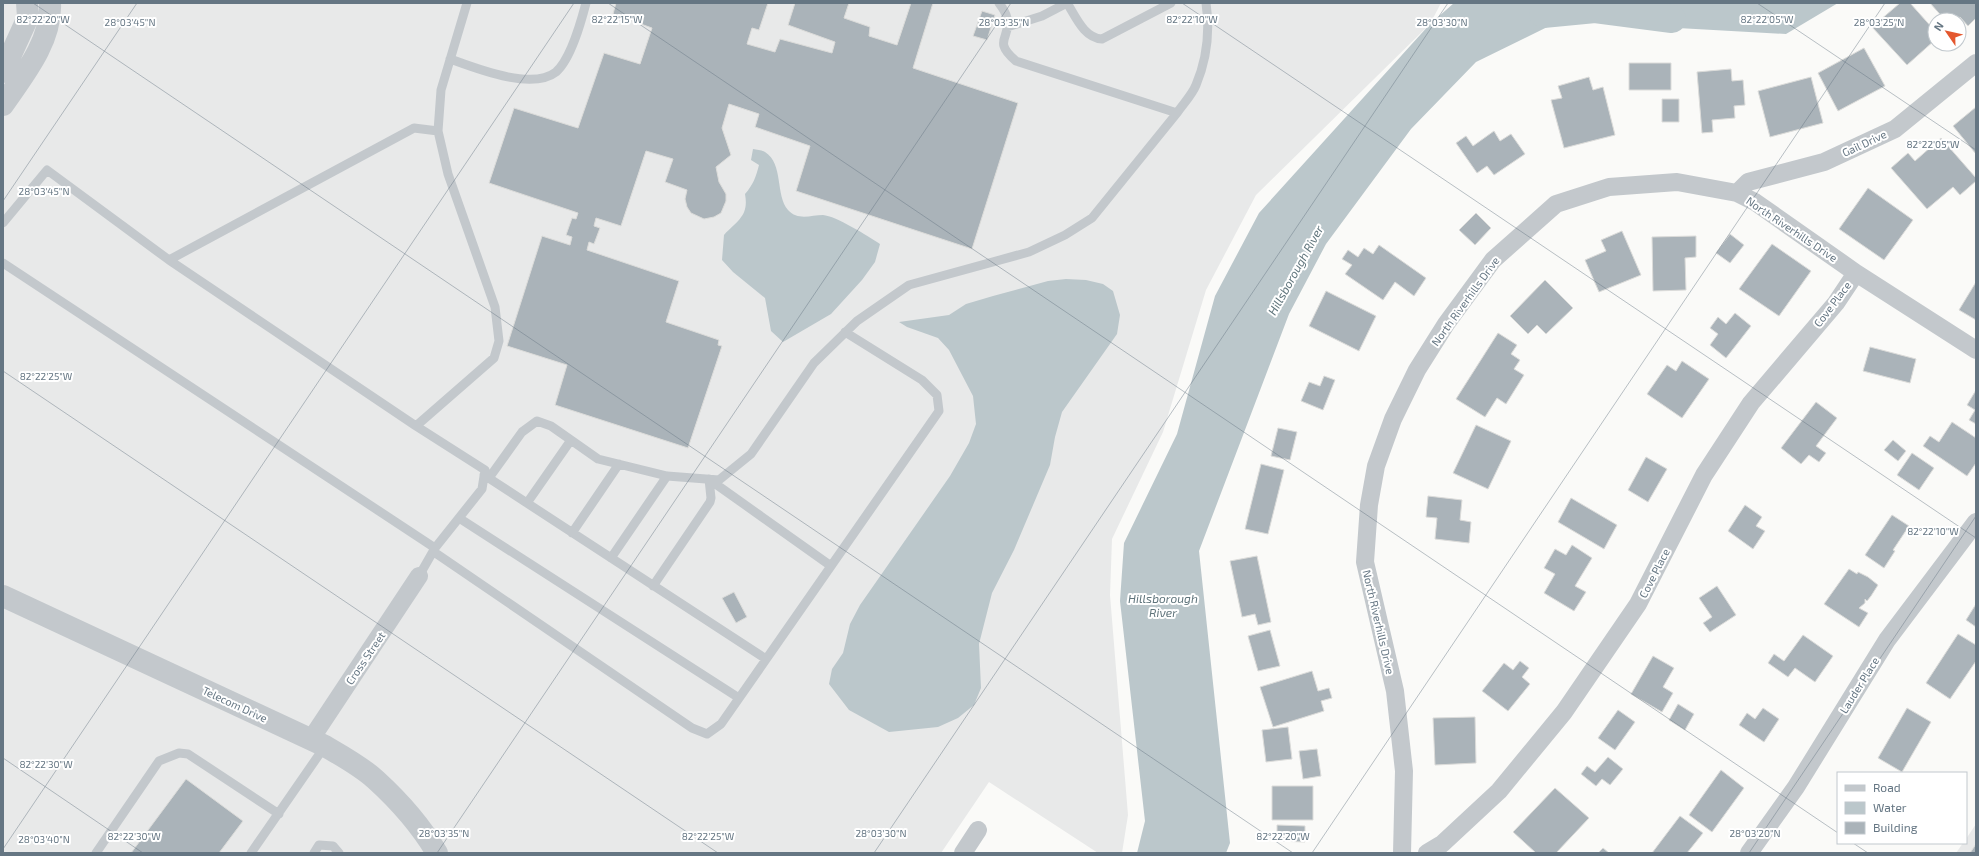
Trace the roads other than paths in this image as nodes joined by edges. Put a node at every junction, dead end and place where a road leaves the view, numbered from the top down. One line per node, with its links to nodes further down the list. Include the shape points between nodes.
1 (27, 3): 12 (street, via 28,17)
2 (50, 3): 13 (street, via 45,36 26,73)
3 (467, 3): 10 (lane)
4 (586, 3): 10 (lane, via 565,62 555,73 539,79 522,80)
5 (999, 3): 9 (lane, via 1007,17)
6 (1067, 3): 7 (lane, via 1087,34 1094,39 1102,39); 9 (lane, via 1042,16)
7 (1171, 3)
8 (1206, 3): 14 (lane, via 1209,24 1206,52 1195,86)
9 (1007, 27): 14 (lane, via 1003,47 1016,61)
10 (450, 59): 15 (lane, via 441,90)
11 (1976, 64): 16 (street, Gail Drive, via 1895,129 1824,162 1748,182)
12 (3, 72)
13 (3, 106)
14 (1177, 113): 21 (lane, via 1092,218 1030,252 909,286 857,321)
15 (438, 131): 18 (lane, via 414,128); 23 (lane, via 448,174 494,306 499,340 494,358)
16 (1737, 193): 20 (street, North Riverhills Drive, via 1754,202); 50 (street, North Riverhills Drive, via 1677,182 1609,187 1556,204 1493,260 1446,324 1417,370 1393,419 1376,466 1369,505 1365,562 1395,691 1404,771)
17 (3, 223): 18 (lane, via 47,170)
18 (169, 260): 23 (lane)
19 (3, 263): 33 (lane)
20 (1856, 273): 22 (street, North Riverhills Drive); 51 (street, Cove Place, via 1836,303 1752,403 1704,475 1638,604 1564,712 1499,791 1442,844)
21 (846, 332): 28 (lane, via 814,363 751,454 719,480); 35 (lane, via 922,380 937,395 939,411)
22 (1976, 350)
23 (416, 426): 26 (lane, via 485,470)
24 (571, 440): 25 (lane, via 598,459); 26 (lane, via 537,421 522,432); 29 (lane)
25 (619, 464): 27 (lane); 32 (lane)
26 (487, 476): 29 (lane); 30 (lane, via 482,489)
27 (667, 476): 28 (lane); 34 (lane)
28 (709, 479): 35 (lane); 37 (lane, via 710,502)
29 (527, 503): 32 (lane)
30 (459, 518): 33 (lane); 40 (lane)
31 (1976, 522): 52 (street, Lauder Place, via 1887,640 1796,787)
32 (572, 533): 34 (lane)
33 (435, 550): 36 (lane); 40 (lane, via 692,728 707,734 721,724)
34 (611, 558): 37 (lane)
35 (831, 566): 39 (lane)
36 (419, 576): 41 (street, Cross Street)
37 (654, 586): 39 (lane)
38 (3, 596): 41 (street, Telecom Drive)
39 (766, 659): 40 (lane)
40 (739, 698)
41 (318, 743): 42 (lane); 48 (street, Telecom Drive, via 351,761 376,780 415,821)
42 (279, 814): 44 (lane, via 188,754 179,753 159,761); 45 (lane)
43 (978, 830): 49 (street)
44 (96, 853)
45 (251, 853)
46 (314, 853): 47 (lane, via 320,845 332,846)
47 (339, 853)
48 (437, 853)
49 (963, 853)
50 (1402, 853)
51 (1427, 853)
52 (1749, 853)

